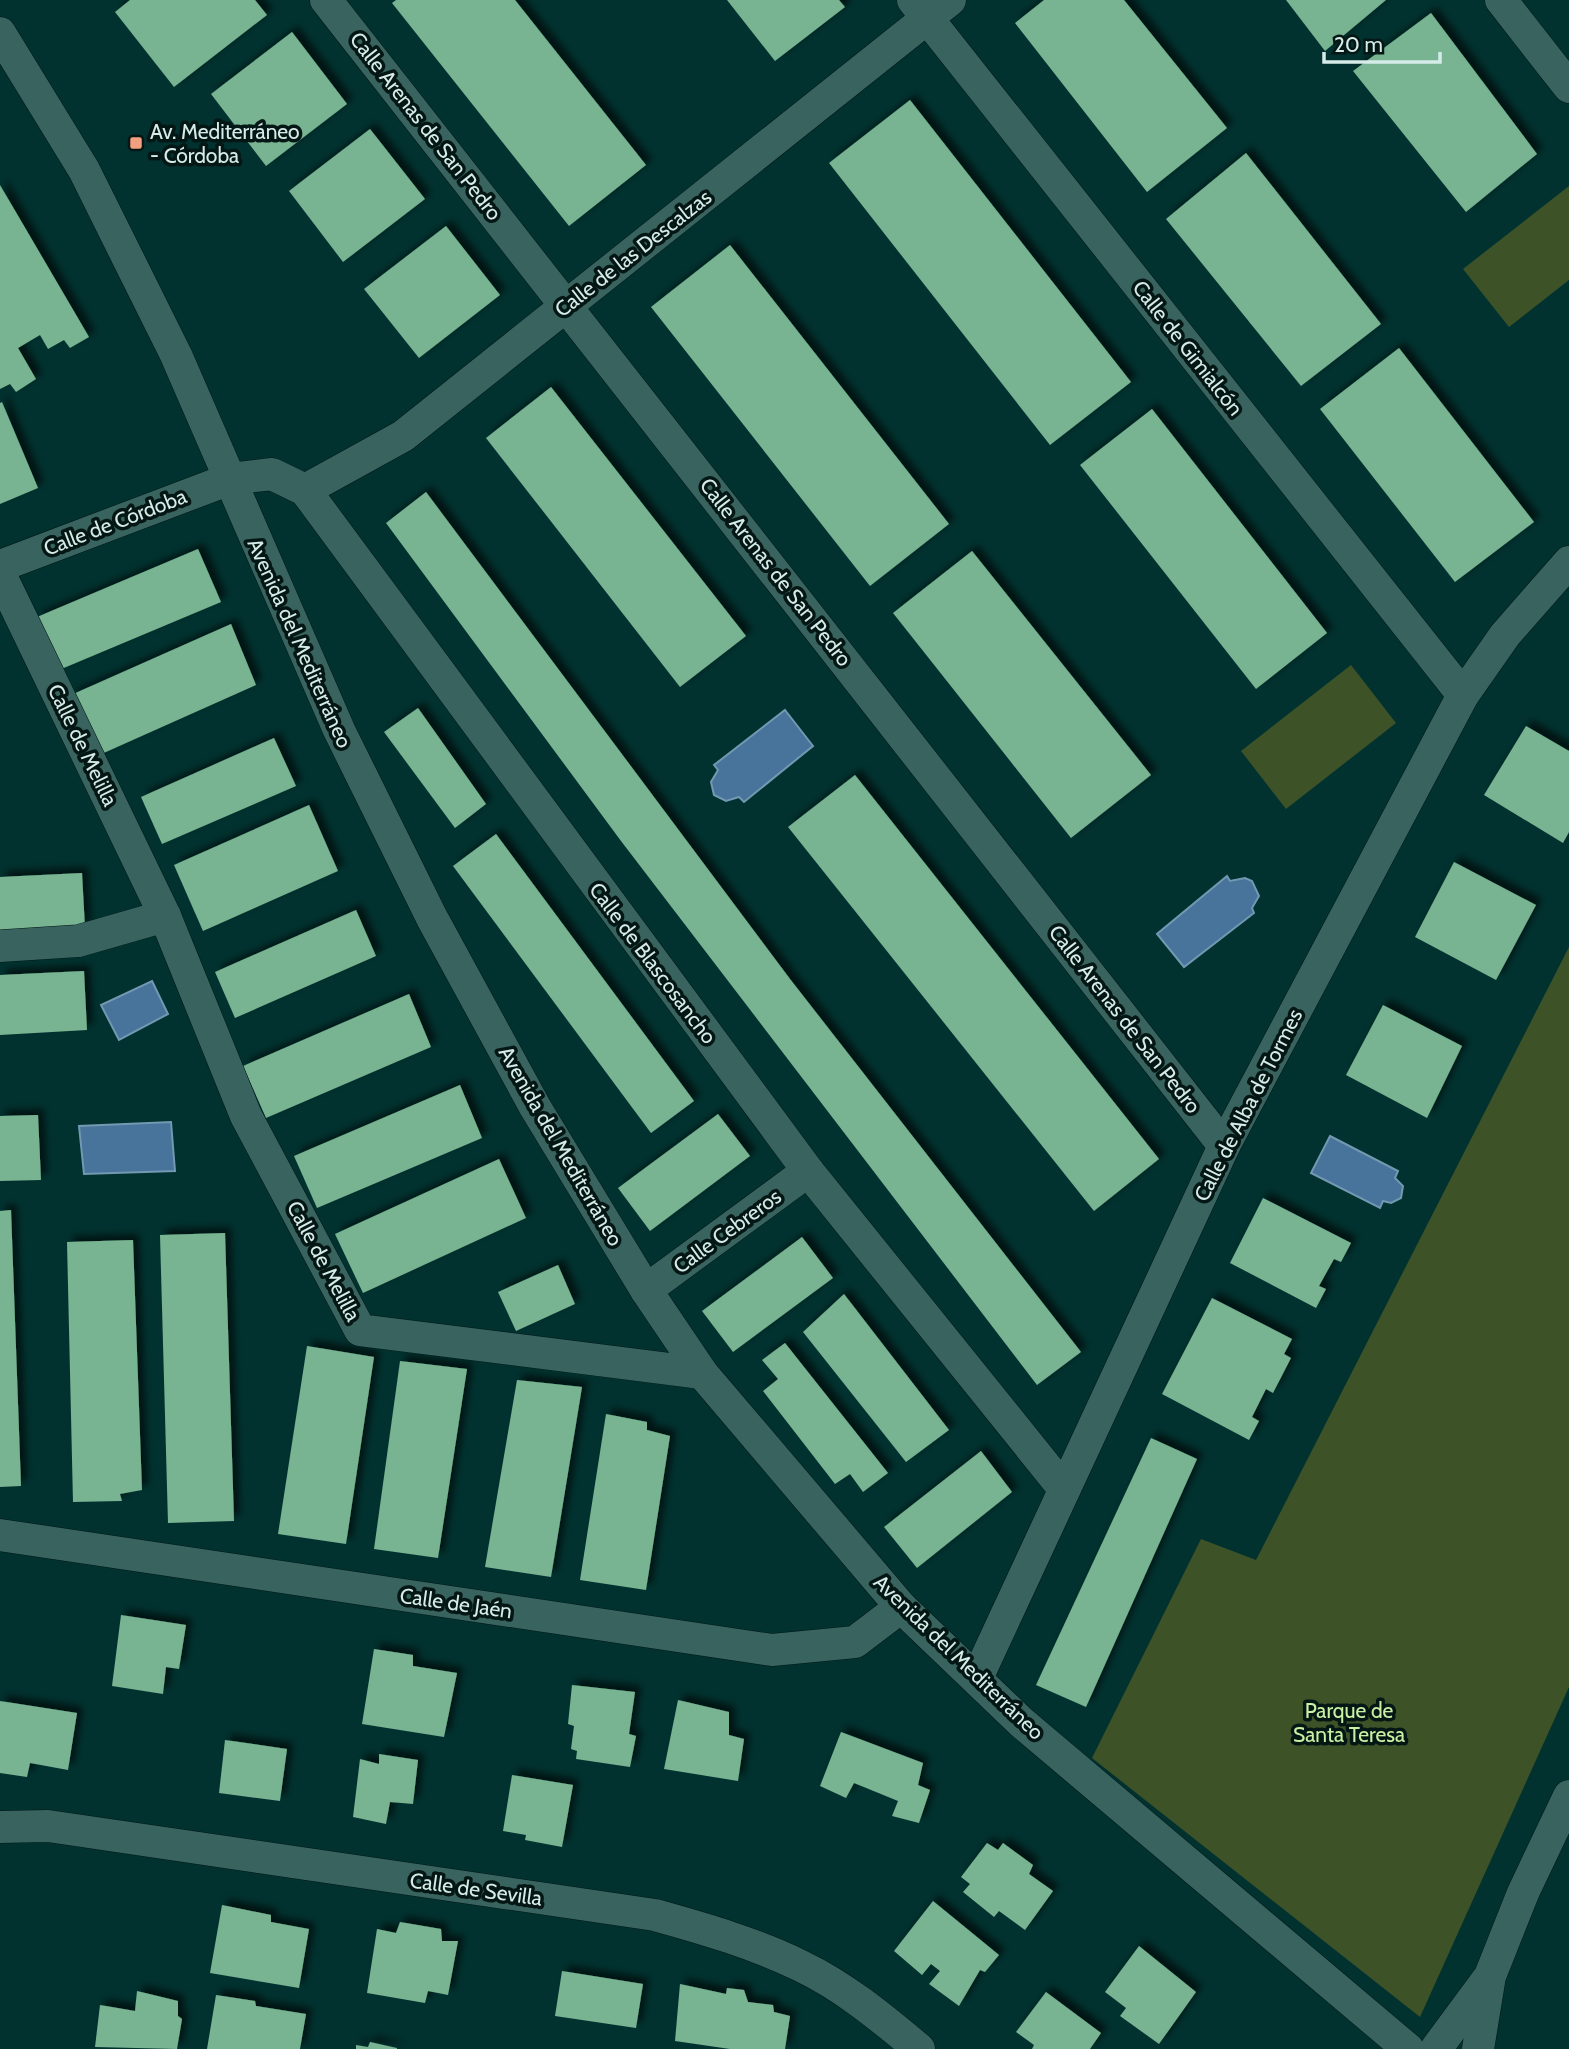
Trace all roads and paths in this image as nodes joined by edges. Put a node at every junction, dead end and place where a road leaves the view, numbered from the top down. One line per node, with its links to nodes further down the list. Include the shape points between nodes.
1 (327, 0): 6 (street, Calle Arenas de San Pedro)
2 (1501, 0): 5 (street)
3 (930, 6): 6 (street, Calle de las Descalzas); 12 (street, Calle de Gimialcón)
4 (0, 33): 7 (street, Avenida del Mediterráneo, via 84,170 176,355)
5 (1569, 87)
6 (568, 306): 8 (street, Calle de las Descalzas, via 403,436); 15 (street, Calle Arenas de San Pedro)
7 (230, 479): 8 (street, Calle de Blascosancho, via 272,474); 10 (street, Calle de Córdoba); 17 (street, Avenida del Mediterráneo, via 339,730 432,918 535,1107)
8 (305, 489): 16 (street, Calle de Blascosancho)
9 (1569, 562): 12 (street, Calle de Alba de Tormes, via 1505,635)
10 (0, 566)
11 (0, 574): 13 (street, Calle de Melilla)
12 (1463, 695): 15 (street, Calle de Alba de Tormes)
13 (165, 916): 14 (street, via 78,941); 18 (street, Calle de Melilla, via 246,1116 360,1330)
14 (0, 946)
15 (1224, 1146): 19 (street, Calle de Alba de Tormes)
16 (808, 1171): 17 (street, Calle Cebreros); 19 (street, Calle de Blascosancho)
17 (646, 1290): 18 (street, Avenida del Mediterráneo)
18 (702, 1373): 21 (street, Avenida del Mediterráneo)
19 (1064, 1489): 22 (street, Calle de Alba de Tormes)
20 (0, 1535): 21 (street, Calle de Jaén, via 772,1650 855,1642)
21 (901, 1607): 22 (street, Avenida del Mediterráneo)
22 (976, 1678): 27 (street, Avenida del Mediterráneo, via 1021,1722)
23 (1569, 1796): 25 (street)
24 (0, 1827): 26 (street, Calle de Sevilla, via 48,1826 655,1915 728,1935 803,1966 869,2008)
25 (1490, 1976): 28 (street); 29 (street)
26 (919, 2049)
27 (1408, 2049)
28 (1436, 2049)
29 (1478, 2049)

